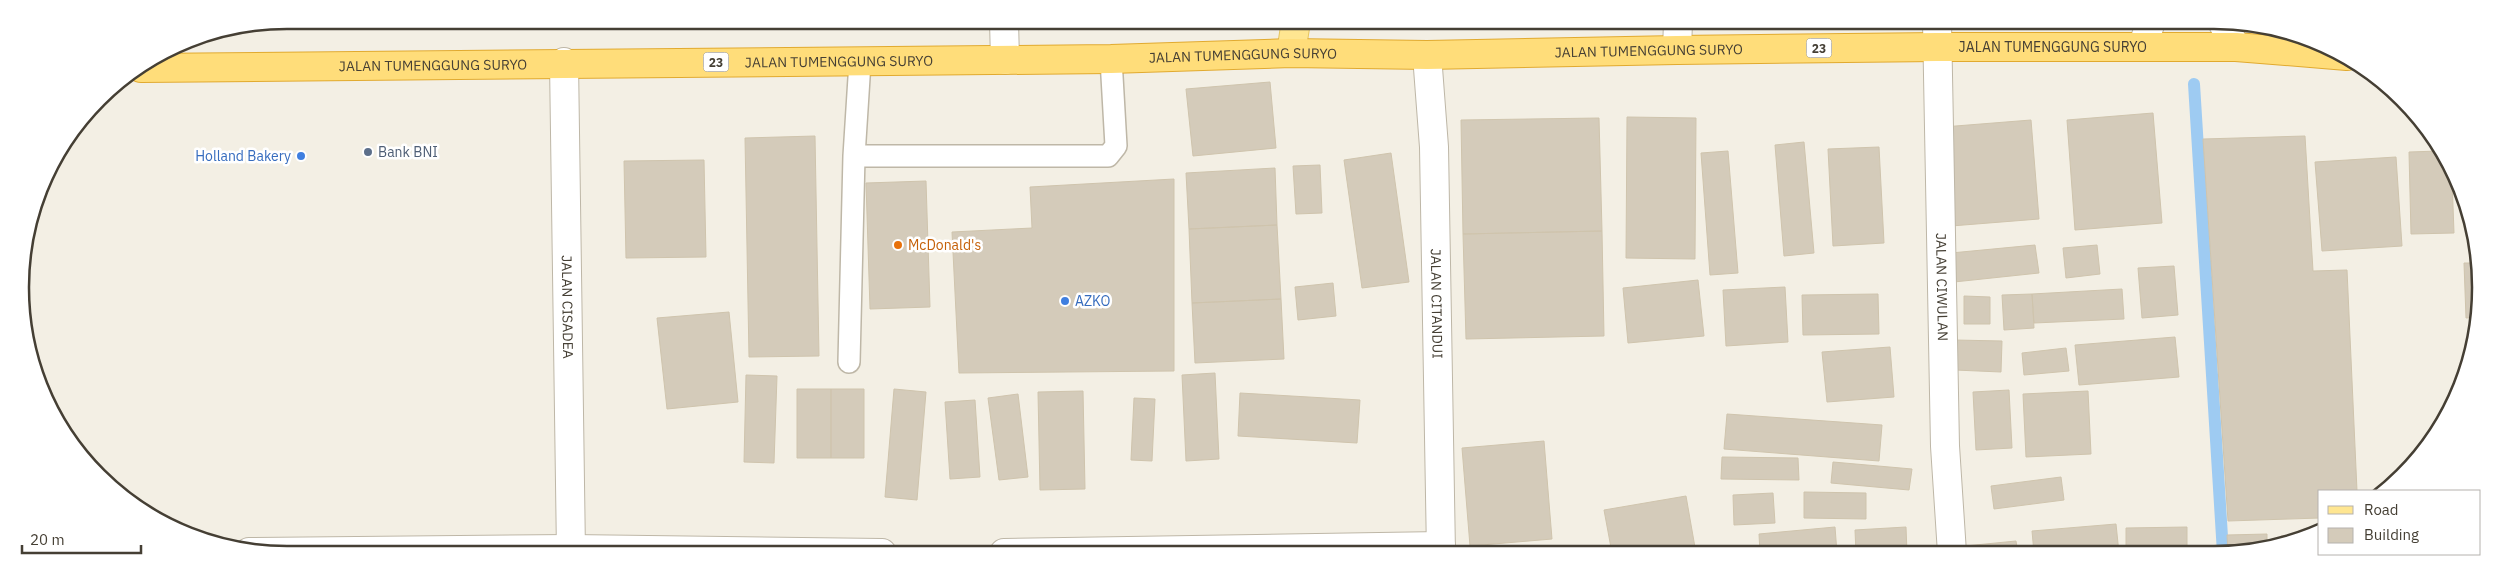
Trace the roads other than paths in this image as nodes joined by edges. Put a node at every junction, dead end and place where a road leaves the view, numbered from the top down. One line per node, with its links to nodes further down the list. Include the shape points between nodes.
1 (1004, 29): 14 (street)
2 (1295, 29): 10 (main road)
3 (1678, 29): 9 (street)
4 (2149, 29): 8 (street)
5 (2226, 29): 7 (street)
6 (1937, 34): 8 (highway, JALAN TUMENGGUNG SURYO / 23); 9 (highway, JALAN TUMENGGUNG SURYO / 23); 22 (street, JALAN CIWULAN, via 1945,446)
7 (2236, 47): 8 (highway, JALAN TUMENGGUNG SURYO / 23); 11 (highway, JALAN TUMENGGUNG SURYO / 23)
8 (2142, 48)
9 (1677, 50): 12 (highway, JALAN TUMENGGUNG SURYO / 23)
10 (1291, 53): 12 (highway, JALAN TUMENGGUNG SURYO / 23); 13 (highway, JALAN TUMENGGUNG SURYO / 23)
11 (2327, 54)
12 (1427, 55): 21 (street, JALAN CITANDUI, via 1434,147)
13 (1111, 59): 14 (highway, JALAN TUMENGGUNG SURYO / 23); 18 (lane, via 1116,146 1108,156)
14 (1005, 60): 16 (highway, JALAN TUMENGGUNG SURYO / 23)
15 (564, 62): 16 (highway, JALAN TUMENGGUNG SURYO / 23); 17 (highway, JALAN TUMENGGUNG SURYO / 23); 20 (street, JALAN CISADEA)
16 (860, 62): 18 (lane)
17 (150, 68)
18 (854, 156): 19 (lane)
19 (849, 362)
20 (571, 546)
21 (1441, 546)
22 (1952, 546)

